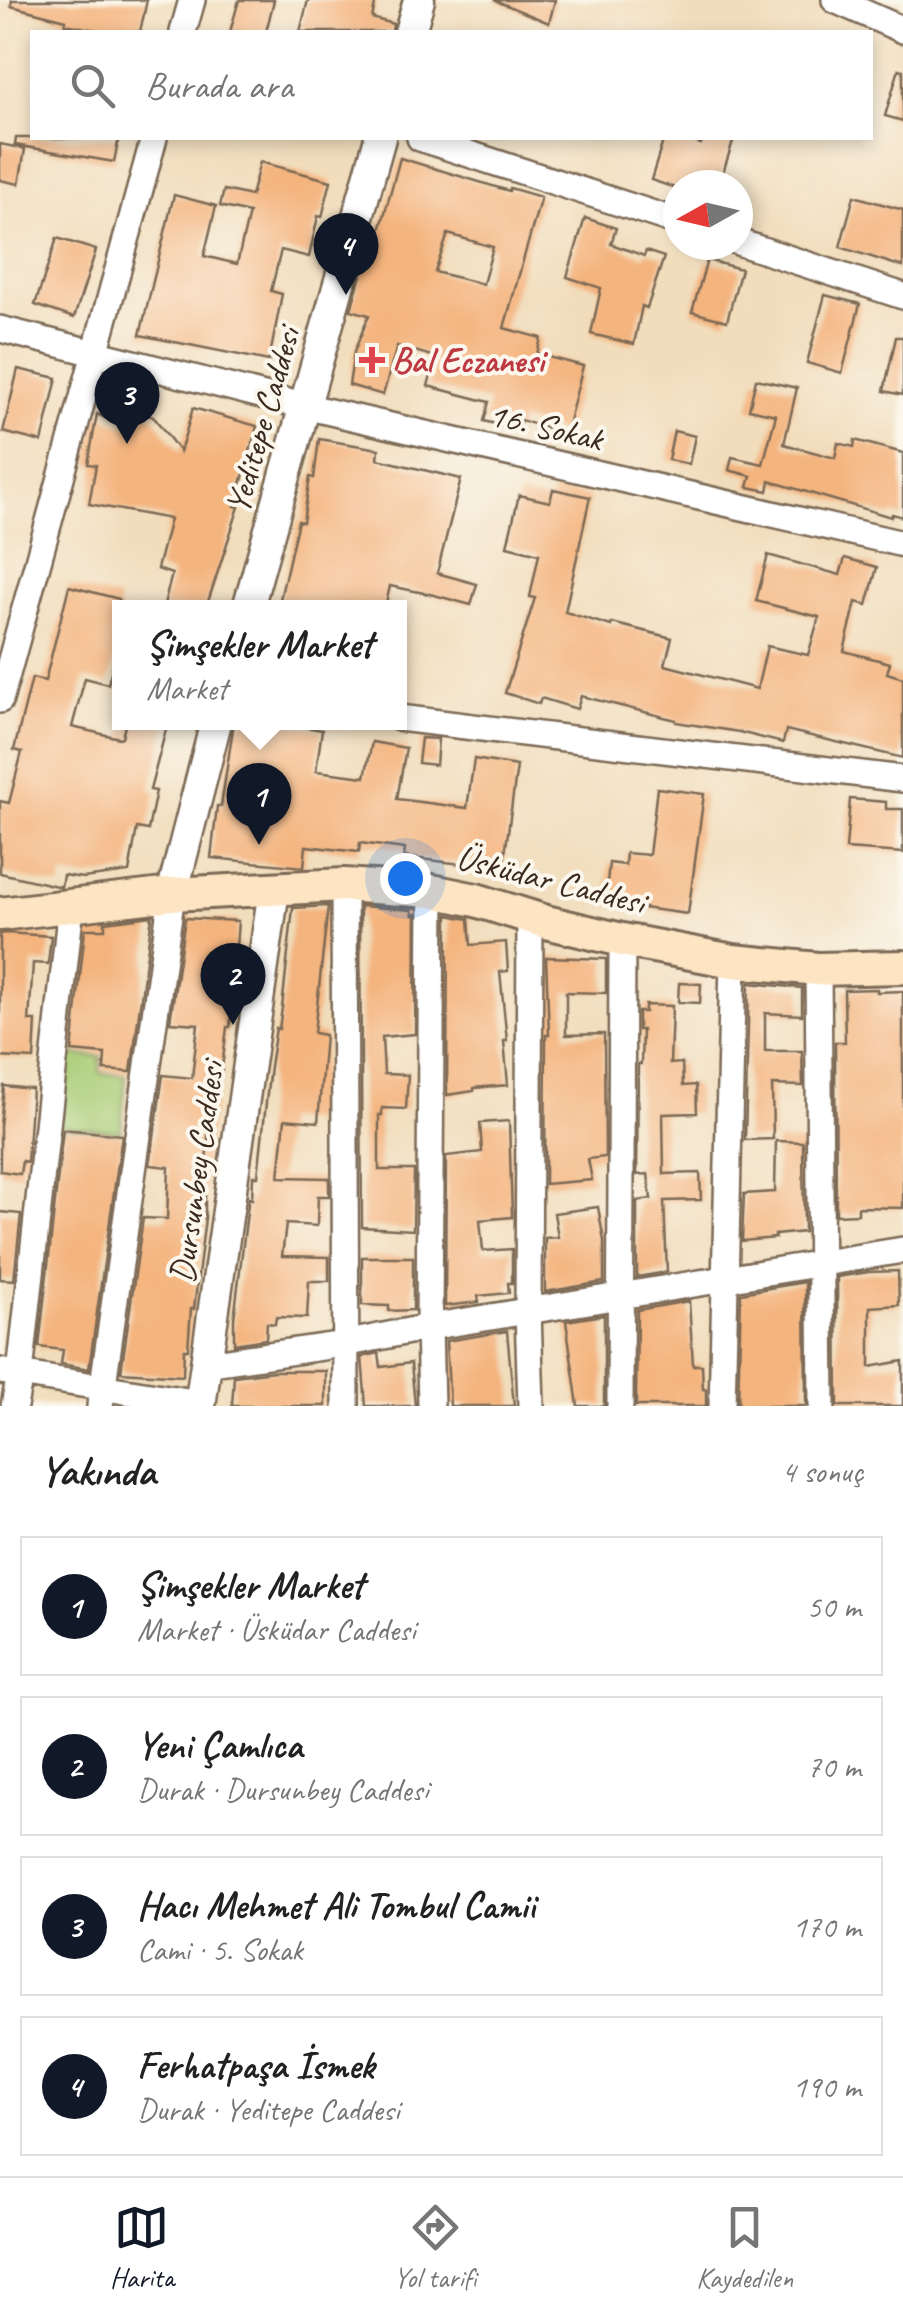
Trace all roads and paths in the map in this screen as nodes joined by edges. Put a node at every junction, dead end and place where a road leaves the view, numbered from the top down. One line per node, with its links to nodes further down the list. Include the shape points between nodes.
1 (192, 0): 4 (street)
2 (419, 0): 5 (street)
3 (835, 0): 6 (street)
4 (184, 30)
5 (411, 30)
6 (903, 30)
7 (153, 140): 14 (street)
8 (379, 140): 15 (street, Yeditepe Caddesi)
9 (426, 140): 10 (street)
10 (663, 217)
11 (753, 247): 12 (street)
12 (903, 296)
13 (0, 329): 14 (street, 16. Sokak)
14 (94, 353): 15 (street, 16. Sokak); 18 (street)
15 (304, 406): 16 (street, 16. Sokak); 17 (street, Yeditepe Caddesi)
16 (903, 544)
17 (250, 600)
18 (0, 700)
19 (407, 719): 21 (street)
20 (214, 730): 25 (street)
21 (903, 779)
22 (344, 886): 23 (main road, Üsküdar Caddesi); 24 (main road, Üsküdar Caddesi); 39 (street)
23 (274, 889): 25 (main road, Üsküdar Caddesi); 40 (street, Dursunbey Caddesi)
24 (432, 890): 28 (main road, Üsküdar Caddesi); 38 (street)
25 (172, 894): 26 (main road, Üsküdar Caddesi); 42 (street)
26 (71, 906): 27 (main road, Üsküdar Caddesi); 41 (street)
27 (0, 914)
28 (530, 918): 29 (main road, Üsküdar Caddesi); 37 (street)
29 (622, 940): 30 (main road, Üsküdar Caddesi); 36 (street)
30 (733, 961): 32 (main road, Üsküdar Caddesi); 35 (street)
31 (903, 967): 32 (main road, Üsküdar Caddesi)
32 (818, 969): 34 (street)
33 (903, 1250): 34 (street)
34 (822, 1262): 35 (street); 50 (street)
35 (724, 1278): 36 (street); 49 (street)
36 (620, 1297): 37 (street); 48 (street)
37 (528, 1312): 38 (street); 47 (street)
38 (429, 1327): 39 (street); 46 (street)
39 (344, 1344): 40 (street); 45 (street)
40 (206, 1364): 43 (street, Dursunbey Caddesi)
41 (10, 1373): 42 (street); 44 (street)
42 (102, 1397): 43 (street)
43 (200, 1404)
44 (14, 1406)
45 (346, 1406)
46 (431, 1406)
47 (531, 1406)
48 (620, 1406)
49 (722, 1406)
50 (822, 1406)

